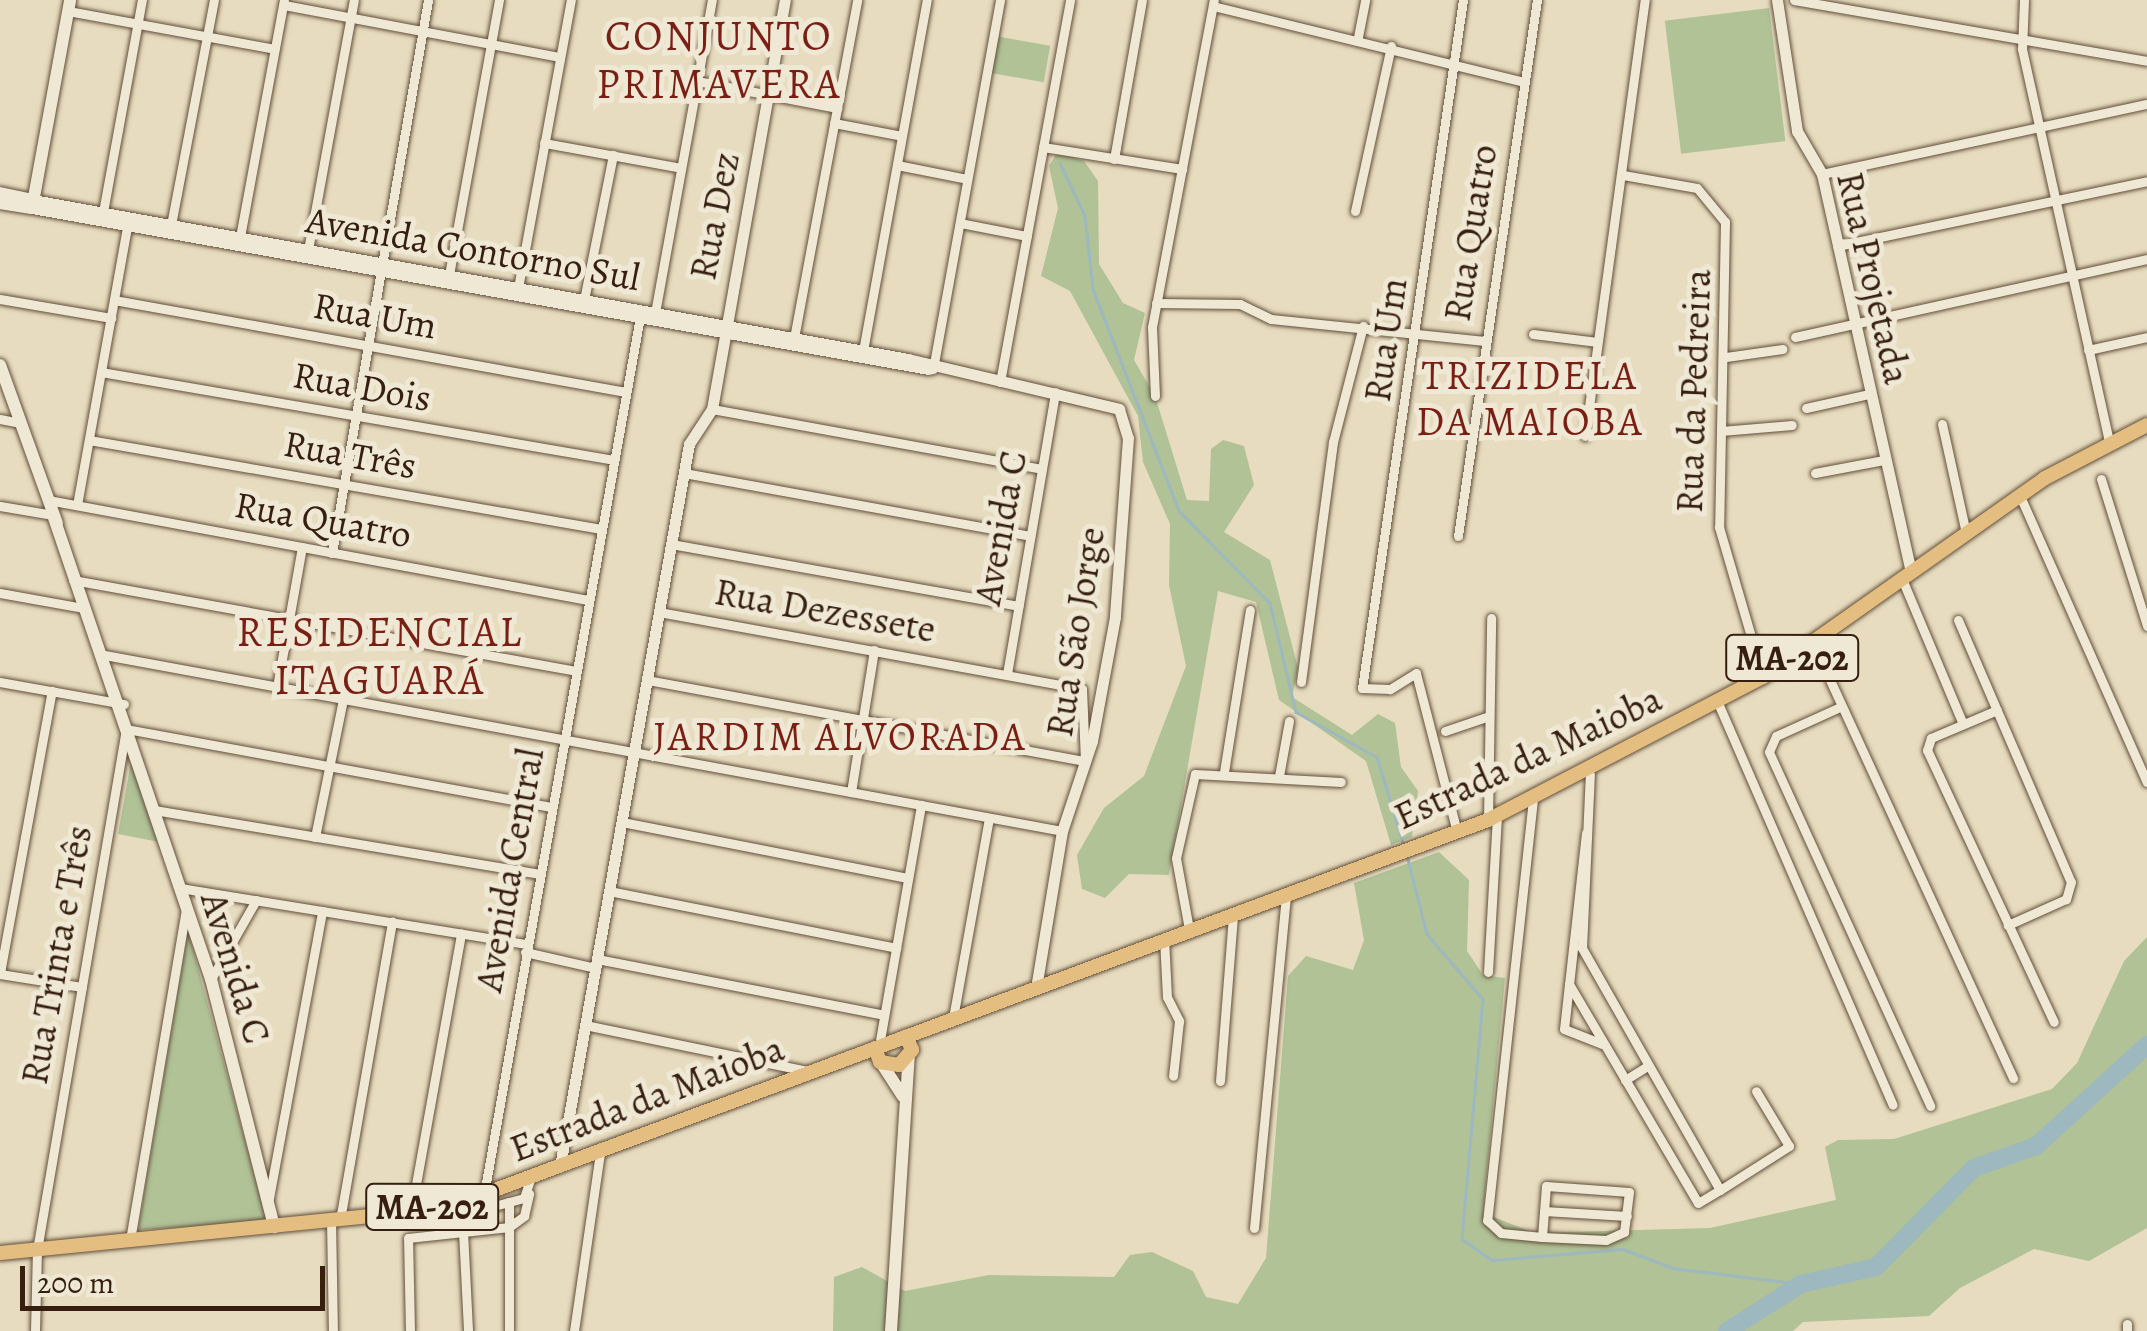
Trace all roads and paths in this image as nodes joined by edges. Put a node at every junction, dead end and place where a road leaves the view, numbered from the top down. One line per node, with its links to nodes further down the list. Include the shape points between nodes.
1 (142, 0): 25 (street)
2 (214, 0): 27 (street)
3 (354, 0): 24 (street)
4 (428, 0): 26 (street)
5 (499, 0): 30 (street)
6 (570, 0): 33 (street)
7 (712, 0): 36 (street)
8 (786, 0): 38 (street, Rua Dez)
9 (857, 0): 40 (street)
10 (926, 0): 43 (street)
11 (1000, 0): 53 (street)
12 (1070, 0): 45 (street)
13 (1142, 0): 47 (street)
14 (1366, 0): 28 (street)
15 (1463, 0): 35 (street, Rua Um)
16 (1538, 0): 37 (street, Rua Quatro)
17 (1645, 0): 52 (street)
18 (1777, 0): 51 (street, Rua Projetada, via 1798,131)
19 (1794, 0): 29 (street)
20 (2024, 0): 29 (street)
21 (284, 2): 24 (street); 32 (street)
22 (1213, 3): 28 (street); 50 (street)
23 (66, 4): 25 (street); 58 (main road)
24 (351, 18): 26 (street); 67 (street)
25 (138, 24): 27 (street); 60 (street)
26 (423, 31): 30 (street); 69 (street)
27 (207, 37): 32 (street); 62 (street)
28 (1358, 37): 31 (street)
29 (2021, 40): 34 (street); 42 (street)
30 (491, 44): 33 (street); 70 (street)
31 (1391, 46): 35 (street); 59 (street)
32 (275, 50): 65 (street)
33 (560, 57): 44 (street)
34 (2147, 61)
35 (1456, 63): 37 (street); 83 (street, Rua Um)
36 (697, 82): 38 (street); 49 (street)
37 (1526, 82): 88 (street, Rua Quatro)
38 (768, 94): 40 (street); 82 (street, Rua Dez)
39 (2147, 104): 42 (street)
40 (837, 108): 41 (street)
41 (834, 124): 43 (street); 87 (street)
42 (2038, 125): 51 (street); 56 (street)
43 (902, 136): 48 (street)
44 (544, 143): 46 (street); 72 (street)
45 (1043, 147): 47 (street); 64 (street)
46 (613, 155): 49 (street); 75 (street)
47 (1114, 158): 50 (street)
48 (897, 166): 53 (street); 93 (street)
49 (682, 168): 77 (street)
50 (1182, 169): 76 (street)
51 (1822, 174): 66 (street, Rua Projetada)
52 (1623, 175): 89 (street); 94 (street, Rua da Pedreira, via 1677,180 1719,207 1728,238)
53 (968, 179): 61 (street)
54 (2147, 181): 56 (street)
55 (0, 194): 58 (main road, Avenida Contorno Sul)
56 (2055, 200): 66 (street); 71 (street)
57 (0, 203): 58 (main road, Avenida Contorno Sul)
58 (29, 203): 60 (street, Avenida Contorno Sul); 63 (street, Avenida Contorno Sul)
59 (1355, 211)
60 (102, 212): 62 (street, Avenida Contorno Sul)
61 (960, 223): 64 (street); 96 (street)
62 (171, 225): 65 (street, Avenida Contorno Sul)
63 (127, 226): 69 (street, Avenida Contorno Sul); 74 (street)
64 (1027, 236): 98 (street)
65 (240, 237): 67 (street, Avenida Contorno Sul)
66 (1837, 246): 80 (street, Rua Projetada)
67 (308, 250): 69 (street, Avenida Contorno Sul)
68 (2147, 258): 71 (street)
69 (382, 268): 70 (street, Avenida Contorno Sul); 79 (street, Avenida Contorno Sul); 90 (street)
70 (449, 275): 72 (street, Avenida Contorno Sul)
71 (2071, 276): 80 (street); 92 (street)
72 (518, 288): 75 (street, Avenida Contorno Sul)
73 (0, 299): 78 (street)
74 (114, 300): 78 (street); 90 (street, Rua Um)
75 (584, 300): 77 (street, Avenida Contorno Sul)
76 (1156, 303): 81 (street, via 1240,304 1271,319); 102 (street)
77 (655, 313): 82 (street, Avenida Contorno Sul)
78 (111, 318): 97 (street)
79 (639, 322): 82 (street, Avenida Contorno Sul); 99 (street, Avenida Central)
80 (1854, 325): 85 (street); 101 (street, Rua Projetada)
81 (1363, 326): 83 (street); 155 (street, via 1328,490)
82 (724, 331): 87 (street, Avenida Contorno Sul); 96 (street, Avenida Contorno Sul); 103 (street)
83 (1418, 332): 88 (street); 187 (street, Rua Um, via 1362,688 1390,689 1416,673)
84 (1533, 334): 89 (street)
85 (1795, 336)
86 (2147, 337): 92 (street)
87 (794, 338): 93 (street, Avenida Contorno Sul)
88 (1484, 341): 130 (street, Rua Quatro)
89 (1598, 342): 112 (street)
90 (368, 346): 99 (street, Rua Um); 105 (street)
91 (1782, 349): 94 (street)
92 (2088, 350): 114 (street)
93 (863, 351): 96 (street, Avenida Contorno Sul)
94 (1726, 357): 111 (street, Rua da Pedreira)
95 (0, 366): 107 (main road, Avenida C)
96 (933, 369): 98 (street, Avenida Contorno Sul)
97 (101, 372): 105 (street, Rua Dois); 113 (street)
98 (1000, 382): 100 (street, Avenida Contorno Sul)
99 (626, 392): 115 (street, Avenida Central)
100 (1055, 392): 117 (street, Avenida C); 171 (street, Rua São Jorge, via 1114,406 1128,438 1115,617)
101 (1869, 394): 104 (street); 116 (street, Rua Projetada)
102 (1156, 396)
103 (712, 408): 117 (street); 118 (street, via 692,437)
104 (1806, 408)
105 (356, 416): 115 (street, Rua Dois); 121 (street)
106 (0, 419): 107 (street)
107 (20, 423): 123 (main road, Avenida C)
108 (1942, 424): 128 (street)
109 (1792, 425): 111 (street)
110 (2147, 425): 114 (main road, Estrada da Maioba / MA-202)
111 (1721, 431): 152 (street, Rua da Pedreira, via 1719,526)
112 (1585, 436)
113 (88, 440): 121 (street, Rua Três); 125 (street)
114 (2109, 442): 122 (main road, Estrada da Maioba / MA-202)
115 (614, 460): 127 (street, Avenida Central)
116 (1884, 460): 119 (street); 134 (street, Rua Projetada)
117 (1042, 469): 129 (street, Avenida C)
118 (684, 473): 129 (street); 131 (street)
119 (1815, 473)
120 (2101, 479): 145 (street)
121 (344, 485): 127 (street, Rua Três); 133 (street)
122 (2020, 496): 128 (main road, Estrada da Maioba / MA-202); 177 (street)
123 (48, 500): 125 (street, Rua Quatro); 126 (main road, Avenida C)
124 (0, 506): 126 (street)
125 (77, 506): 132 (street, Rua Quatro)
126 (53, 516): 135 (main road, Avenida C)
127 (601, 529): 137 (street, Avenida Central)
128 (1966, 533): 134 (main road, Estrada da Maioba / MA-202)
129 (1030, 536): 138 (street, Avenida C)
130 (1458, 536)
131 (671, 544): 138 (street); 141 (street)
132 (302, 547): 133 (street, Rua Quatro); 143 (street)
133 (332, 552): 137 (street, Rua Quatro)
134 (1906, 575): 146 (main road, Estrada da Maioba / MA-202); 166 (street)
135 (77, 581): 139 (main road, Avenida C); 143 (street); 148 (main road, Avenida C)
136 (0, 593): 139 (street)
137 (588, 600): 150 (street, Avenida Central)
138 (1018, 606): 151 (street, Avenida C)
139 (82, 608): 148 (main road, Avenida C)
140 (1250, 610): 173 (street)
141 (659, 612): 147 (street, Rua Dezessete); 153 (street)
142 (1492, 618): 163 (street)
143 (289, 619): 150 (street); 156 (street)
144 (1958, 620): 162 (street)
145 (2147, 626)
146 (1812, 643): 149 (street); 152 (main road, Estrada da Maioba / MA-202)
147 (874, 650): 151 (street, Rua Dezessete); 164 (street)
148 (103, 655): 156 (street); 160 (main road, Avenida C)
149 (1824, 668): 152 (street); 161 (street)
150 (576, 671): 169 (street, Avenida Central)
151 (1007, 674): 171 (street, Rua Dezessete, via 1086,693)
152 (1768, 674): 159 (main road, Estrada da Maioba / MA-202)
153 (647, 680): 164 (street); 170 (street)
154 (0, 682): 157 (street)
155 (1300, 682)
156 (277, 687): 158 (street)
157 (52, 691): 160 (street); 210 (street)
158 (343, 699): 169 (street); 172 (street)
159 (1718, 703): 174 (main road, Estrada da Maioba / MA-202); 229 (street)
160 (120, 704): 167 (main road, Avenida C)
161 (1840, 706): 225 (street); 230 (street, via 1776,736 1769,752)
162 (1997, 710): 166 (street); 200 (street, via 2071,882 2066,899)
163 (1488, 716): 168 (street); 184 (street)
164 (863, 720): 171 (street); 178 (street)
165 (1289, 721): 175 (street)
166 (1963, 724): 200 (street, via 1932,738 1927,750)
167 (126, 730): 172 (street); 182 (main road, Avenida C); 213 (street, Rua Trinta e Três)
168 (1445, 731)
169 (563, 740): 170 (street); 181 (street, Avenida Central)
170 (634, 752): 178 (street); 185 (street)
171 (1085, 761): 186 (street, Rua São Jorge)
172 (329, 768): 181 (street); 189 (street)
173 (1224, 772): 175 (street); 201 (street, via 1191,780 1176,858)
174 (1590, 774): 179 (main road, Estrada da Maioba / MA-202); 188 (street)
175 (1280, 776): 176 (street)
176 (1341, 782)
177 (2147, 782)
178 (850, 792): 180 (street)
179 (1533, 800): 184 (main road, Estrada da Maioba / MA-202); 250 (street, via 1487,1220 1490,1230)
180 (921, 805): 183 (street); 191 (street)
181 (551, 807): 190 (street, Avenida Central)
182 (154, 810): 189 (street); 192 (main road, Avenida C)
183 (989, 818): 186 (street); 216 (street)
184 (1493, 818): 187 (main road, Estrada da Maioba / MA-202); 209 (street)
185 (622, 822): 191 (street); 193 (street)
186 (1062, 831): 214 (street, Rua São Jorge)
187 (1457, 832): 194 (main road, Estrada da Maioba / MA-202)
188 (1586, 833): 206 (street); 207 (street)
189 (315, 837): 190 (street)
190 (539, 874): 204 (street, Avenida Central)
191 (908, 878): 205 (street)
192 (180, 888): 195 (street); 196 (main road, Avenida C)
193 (609, 891): 205 (street); 208 (street)
194 (1286, 894): 198 (main road, Estrada da Maioba / MA-202); 248 (street)
195 (256, 900): 197 (street); 211 (street)
196 (186, 906): 211 (main road, Avenida C); 251 (street)
197 (322, 911): 199 (street); 233 (street)
198 (1233, 913): 201 (main road, Estrada da Maioba / MA-202); 227 (street)
199 (392, 922): 202 (street); 245 (street)
200 (2008, 924): 217 (street)
201 (1189, 929): 203 (main road, Estrada da Maioba / MA-202)
202 (461, 933): 204 (street); 243 (street)
203 (1164, 938): 214 (main road, Estrada da Maioba / MA-202); 224 (street, via 1167,997 1179,1021)
204 (526, 948): 208 (street); 239 (street, Avenida Central)
205 (896, 948): 215 (street)
206 (1569, 948): 207 (street); 212 (street)
207 (1582, 948): 222 (street)
208 (596, 964): 215 (street); 218 (street)
209 (1488, 972)
210 (0, 973): 213 (street)
211 (212, 979): 235 (main road, Avenida C)
212 (1569, 984): 219 (street); 219 (street, via 1564,1029)
213 (82, 987): 252 (street, Rua Trinta e Três)
214 (1036, 988): 216 (main road, Estrada da Maioba / MA-202)
215 (884, 1015): 221 (street)
216 (946, 1021): 220 (main road, Estrada da Maioba / MA-202)
217 (2054, 1022)
218 (586, 1026): 223 (street); 234 (street)
219 (1602, 1044): 226 (street)
220 (909, 1047): 221 (main road, MA-202); 221 (main road, MA-202); 231 (main road)
221 (879, 1055): 223 (main road, Estrada da Maioba / MA-202); 231 (main road)
222 (1647, 1066): 226 (street); 237 (street)
223 (810, 1072): 232 (main road, Estrada da Maioba / MA-202)
224 (1173, 1076)
225 (2013, 1078)
226 (1626, 1080): 237 (street, via 1698,1203)
227 (1220, 1081)
228 (1756, 1091): 237 (street, via 1789,1146)
229 (1893, 1105)
230 (1930, 1106)
231 (906, 1108): 260 (main road)
232 (600, 1152): 234 (main road, Estrada da Maioba / MA-202); 259 (street)
233 (280, 1153): 235 (street); 240 (street)
234 (560, 1166): 236 (main road, Estrada da Maioba / MA-202)
235 (260, 1169): 240 (main road, Avenida C)
236 (531, 1177): 238 (street); 239 (main road, Estrada da Maioba / MA-202)
237 (1720, 1190)
238 (529, 1194): 241 (street); 247 (street, via 524,1216)
239 (478, 1196): 241 (street); 243 (main road, Estrada da Maioba / MA-202)
240 (268, 1202): 246 (main road, Avenida C)
241 (510, 1202): 247 (street)
242 (1544, 1211): 244 (street); 244 (street, via 1546,1186 1629,1192); 250 (street)
243 (410, 1212): 245 (main road, Estrada da Maioba / MA-202)
244 (1627, 1216): 250 (street, via 1617,1238)
245 (336, 1220): 246 (main road, Estrada da Maioba / MA-202); 255 (street)
246 (274, 1227): 251 (main road, Estrada da Maioba / MA-202)
247 (509, 1227): 249 (street); 258 (street)
248 (1254, 1228)
249 (463, 1231): 256 (street, via 408,1238); 257 (street)
250 (1542, 1236)
251 (130, 1240): 252 (main road, Estrada da Maioba / MA-202)
252 (37, 1250): 253 (main road, Estrada da Maioba / MA-202); 254 (street, Rua Trinta e Três)
253 (0, 1253)
254 (35, 1331)
255 (333, 1331)
256 (410, 1331)
257 (468, 1331)
258 (509, 1331)
259 (574, 1331)
260 (890, 1331)

